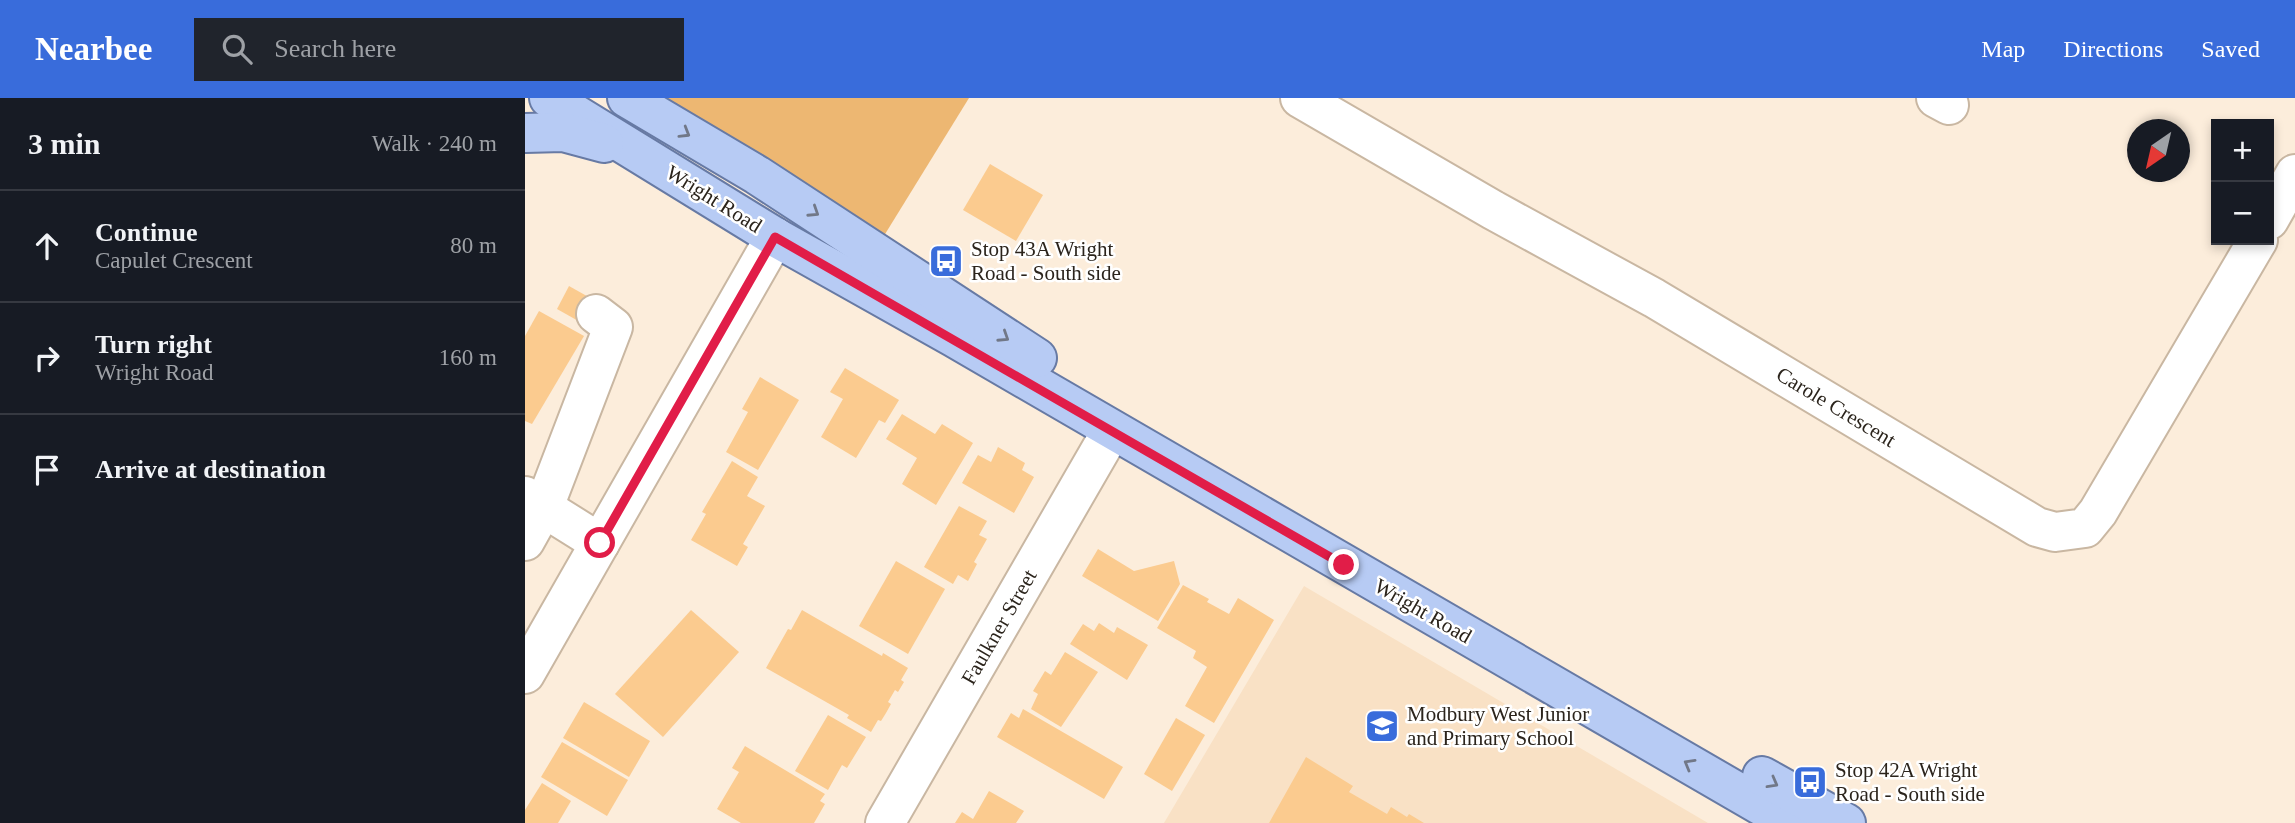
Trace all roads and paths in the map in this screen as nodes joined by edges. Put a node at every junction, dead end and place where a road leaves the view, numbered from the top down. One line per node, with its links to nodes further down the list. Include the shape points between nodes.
1 (549, 98): 5 (main road, Wright Road)
2 (627, 98): 18 (main road, Wright Road, one-way to 18, via 757,175 1066,377)
3 (1300, 98): 9 (street, Carole Crescent, via 1654,298 2037,527 2055,532 2085,528 2098,512)
4 (525, 133): 5 (main road, via 563,132)
5 (637, 152): 8 (main road, Wright Road)
6 (2295, 174): 7 (street)
7 (2274, 211)
8 (775, 237): 11 (main road, Wright Road); 14 (street)
9 (2255, 245)
10 (596, 314): 12 (street, via 613,327)
11 (1112, 430): 16 (street, Faulkner Street); 17 (main road, Wright Road, one-way to 11)
12 (535, 501): 13 (street); 14 (street)
13 (525, 541)
14 (600, 543): 15 (street)
15 (525, 674)
16 (885, 823)
17 (1791, 823)
18 (1846, 823)

